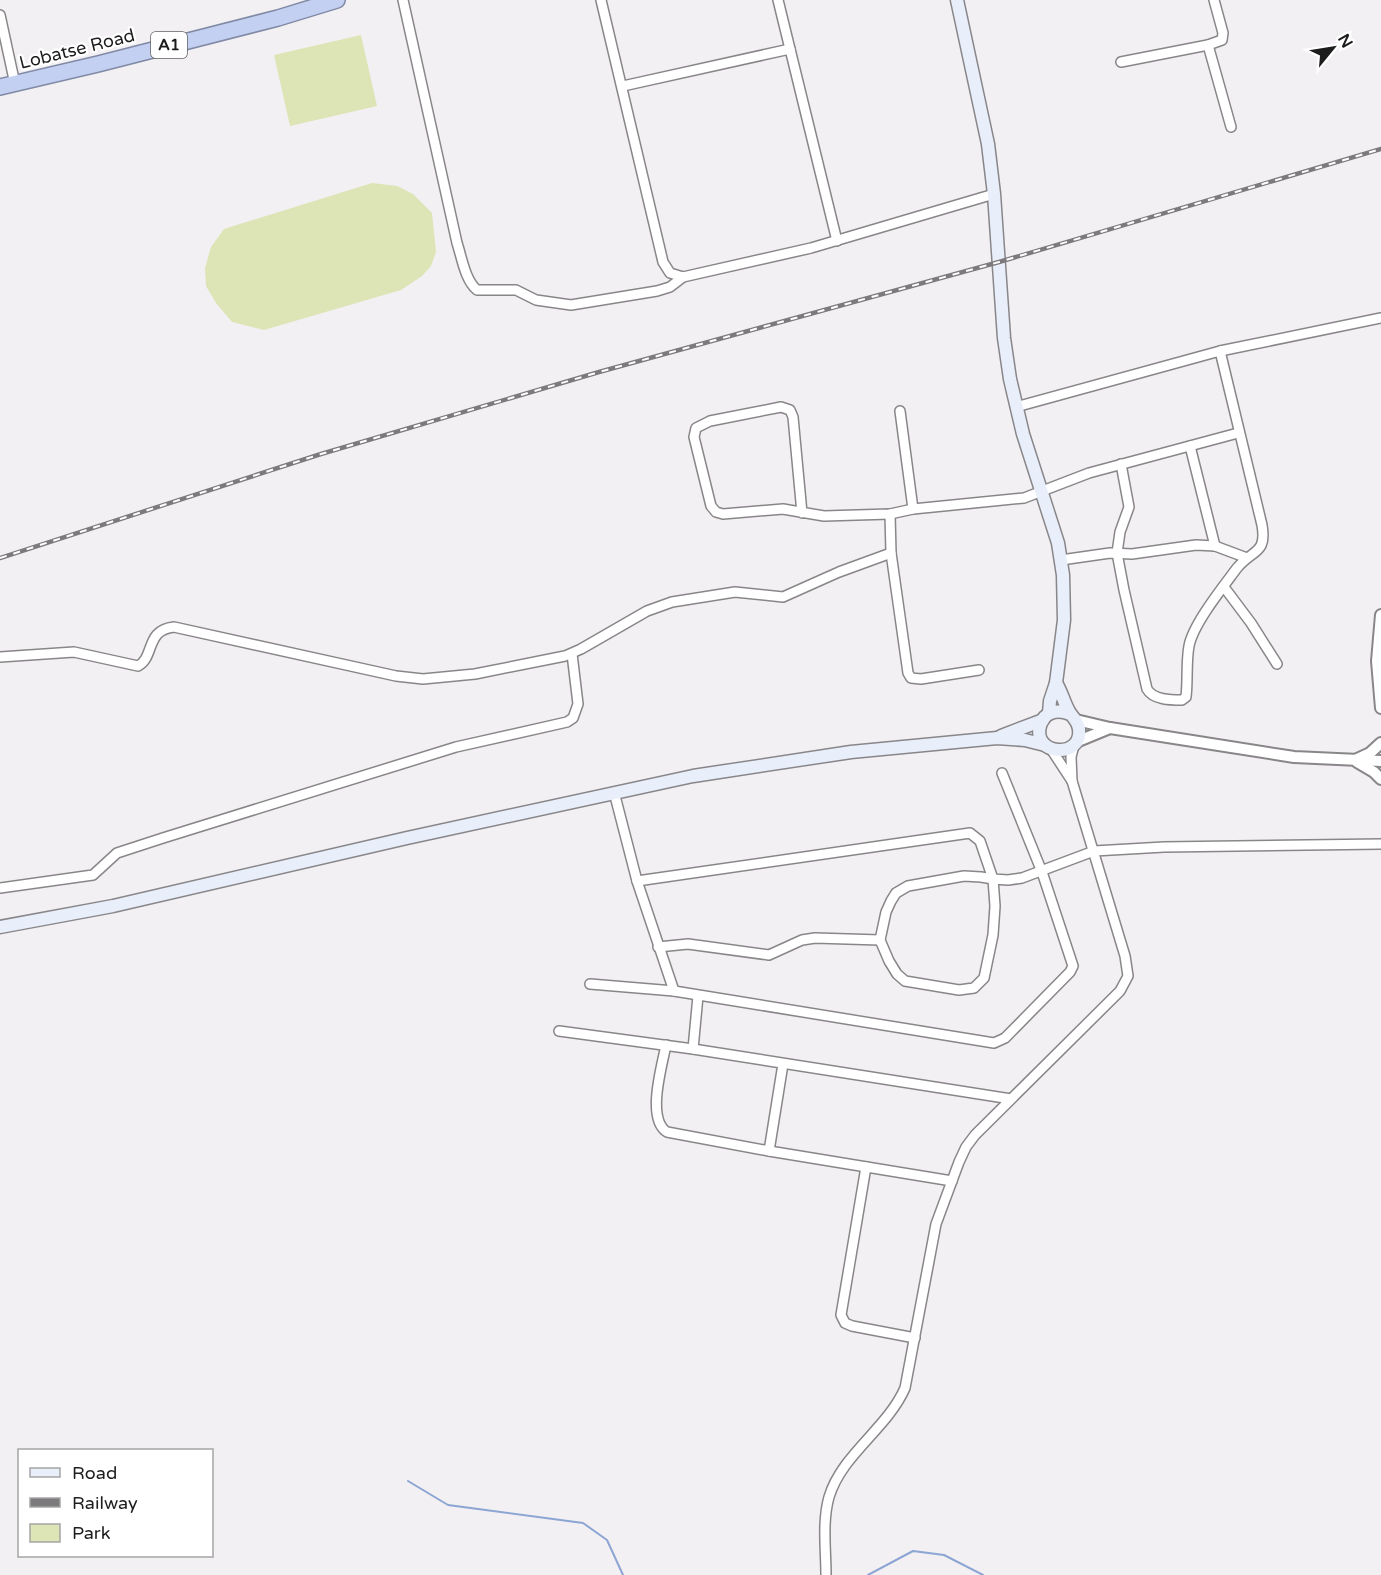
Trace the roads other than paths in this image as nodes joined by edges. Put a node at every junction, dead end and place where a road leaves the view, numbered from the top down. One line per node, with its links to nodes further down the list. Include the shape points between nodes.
1 (337, 0): 11 (highway, Lobatse Road / A1)
2 (403, 0): 16 (street, via 457,243 473,287 516,290 536,300 571,305 657,291)
3 (601, 0): 12 (street)
4 (778, 0): 9 (street)
5 (957, 0): 14 (main road, via 984,119)
6 (1214, 0): 8 (street, via 1223,36)
7 (0, 15): 11 (street)
8 (1208, 45): 10 (street); 13 (street)
9 (790, 49): 12 (street); 15 (street)
10 (1120, 62)
11 (8, 86)
12 (622, 86): 16 (street, via 663,262 670,273)
13 (1231, 127)
14 (994, 194): 15 (street); 19 (main road, via 1004,338)
15 (837, 241): 16 (street)
16 (683, 277)
17 (1381, 318): 18 (street)
18 (1220, 351): 19 (street); 21 (street)
19 (1016, 407): 24 (main road)
20 (900, 411): 25 (street)
21 (1238, 433): 22 (street); 31 (street, via 1264,534 1262,546)
22 (1190, 446): 23 (street); 28 (street)
23 (1121, 464): 24 (street); 30 (street, via 1129,507)
24 (1041, 490): 25 (street, via 1024,498); 32 (main road)
25 (914, 509): 27 (street)
26 (802, 513): 26 (street, via 790,410 782,407 710,421 696,428 694,437 711,506 716,512 783,509); 27 (street)
27 (890, 514): 29 (street)
28 (1215, 546): 30 (street); 31 (street)
29 (891, 553): 36 (street, via 783,597 735,592 672,602 647,611); 39 (street, via 906,666 911,678)
30 (1118, 553): 32 (street); 33 (street, via 1147,689 1156,697 1185,699 1189,644)
31 (1247, 558): 33 (street)
32 (1061, 560): 41 (main road, via 1064,620)
33 (1224, 587): 38 (street)
34 (1381, 615): 35 (street)
35 (1380, 632): 40 (street)
36 (572, 654): 37 (street, via 476,674 415,678 174,627 156,635 138,666 66,652); 61 (street, via 578,704 573,718 567,722 456,747 163,838 117,853 93,875)
37 (0, 657)
38 (1277, 664)
39 (979, 670)
40 (1380, 673): 42 (street)
41 (1056, 683): 43 (main road); 44 (main road)
42 (1381, 708)
43 (1046, 717): 44 (main road, via 1064,711); 46 (main road); 49 (main road, via 1039,728)
44 (1073, 717): 45 (street); 48 (main road, via 1079,727)
45 (1110, 728): 48 (street); 50 (street, via 1294,758)
46 (998, 738): 49 (main road); 55 (main road, via 851,752)
47 (1381, 743): 50 (street)
48 (1075, 744): 49 (main road, via 1059,751); 54 (street)
49 (1048, 747): 54 (street)
50 (1354, 761): 51 (street); 53 (street)
51 (1381, 761)
52 (1002, 773): 58 (street)
53 (1381, 779)
54 (1072, 781): 57 (street)
55 (614, 792): 60 (street); 62 (main road, via 113,906)
56 (1381, 844): 57 (street)
57 (1094, 851): 58 (street); 72 (street, via 1128,976 1120,990)
58 (1042, 872): 59 (street, via 1008,880); 67 (street, via 1072,969 998,1043)
59 (993, 879): 60 (street, via 980,841 964,833); 63 (street, via 964,876 902,889 886,912); 63 (street, via 995,906 989,963 984,978 974,988 959,990 905,981 889,961)
60 (637, 881): 64 (street)
61 (0, 888)
62 (0, 927)
63 (880, 940): 64 (street, via 816,938 770,955 688,944)
64 (658, 947): 66 (street)
65 (590, 984): 66 (street)
66 (674, 992): 67 (street)
67 (698, 996): 70 (street)
68 (559, 1031): 69 (street)
69 (666, 1045): 70 (street); 73 (street, via 656,1106 663,1129)
70 (693, 1049): 71 (street)
71 (783, 1064): 72 (street); 73 (street)
72 (1011, 1099): 75 (street, via 966,1147)
73 (769, 1151): 74 (street)
74 (866, 1167): 75 (street); 76 (street, via 841,1315 852,1326)
75 (952, 1181): 76 (street, via 932,1240)
76 (915, 1338): 77 (street, via 902,1394 834,1485 826,1513)
77 (826, 1575)

